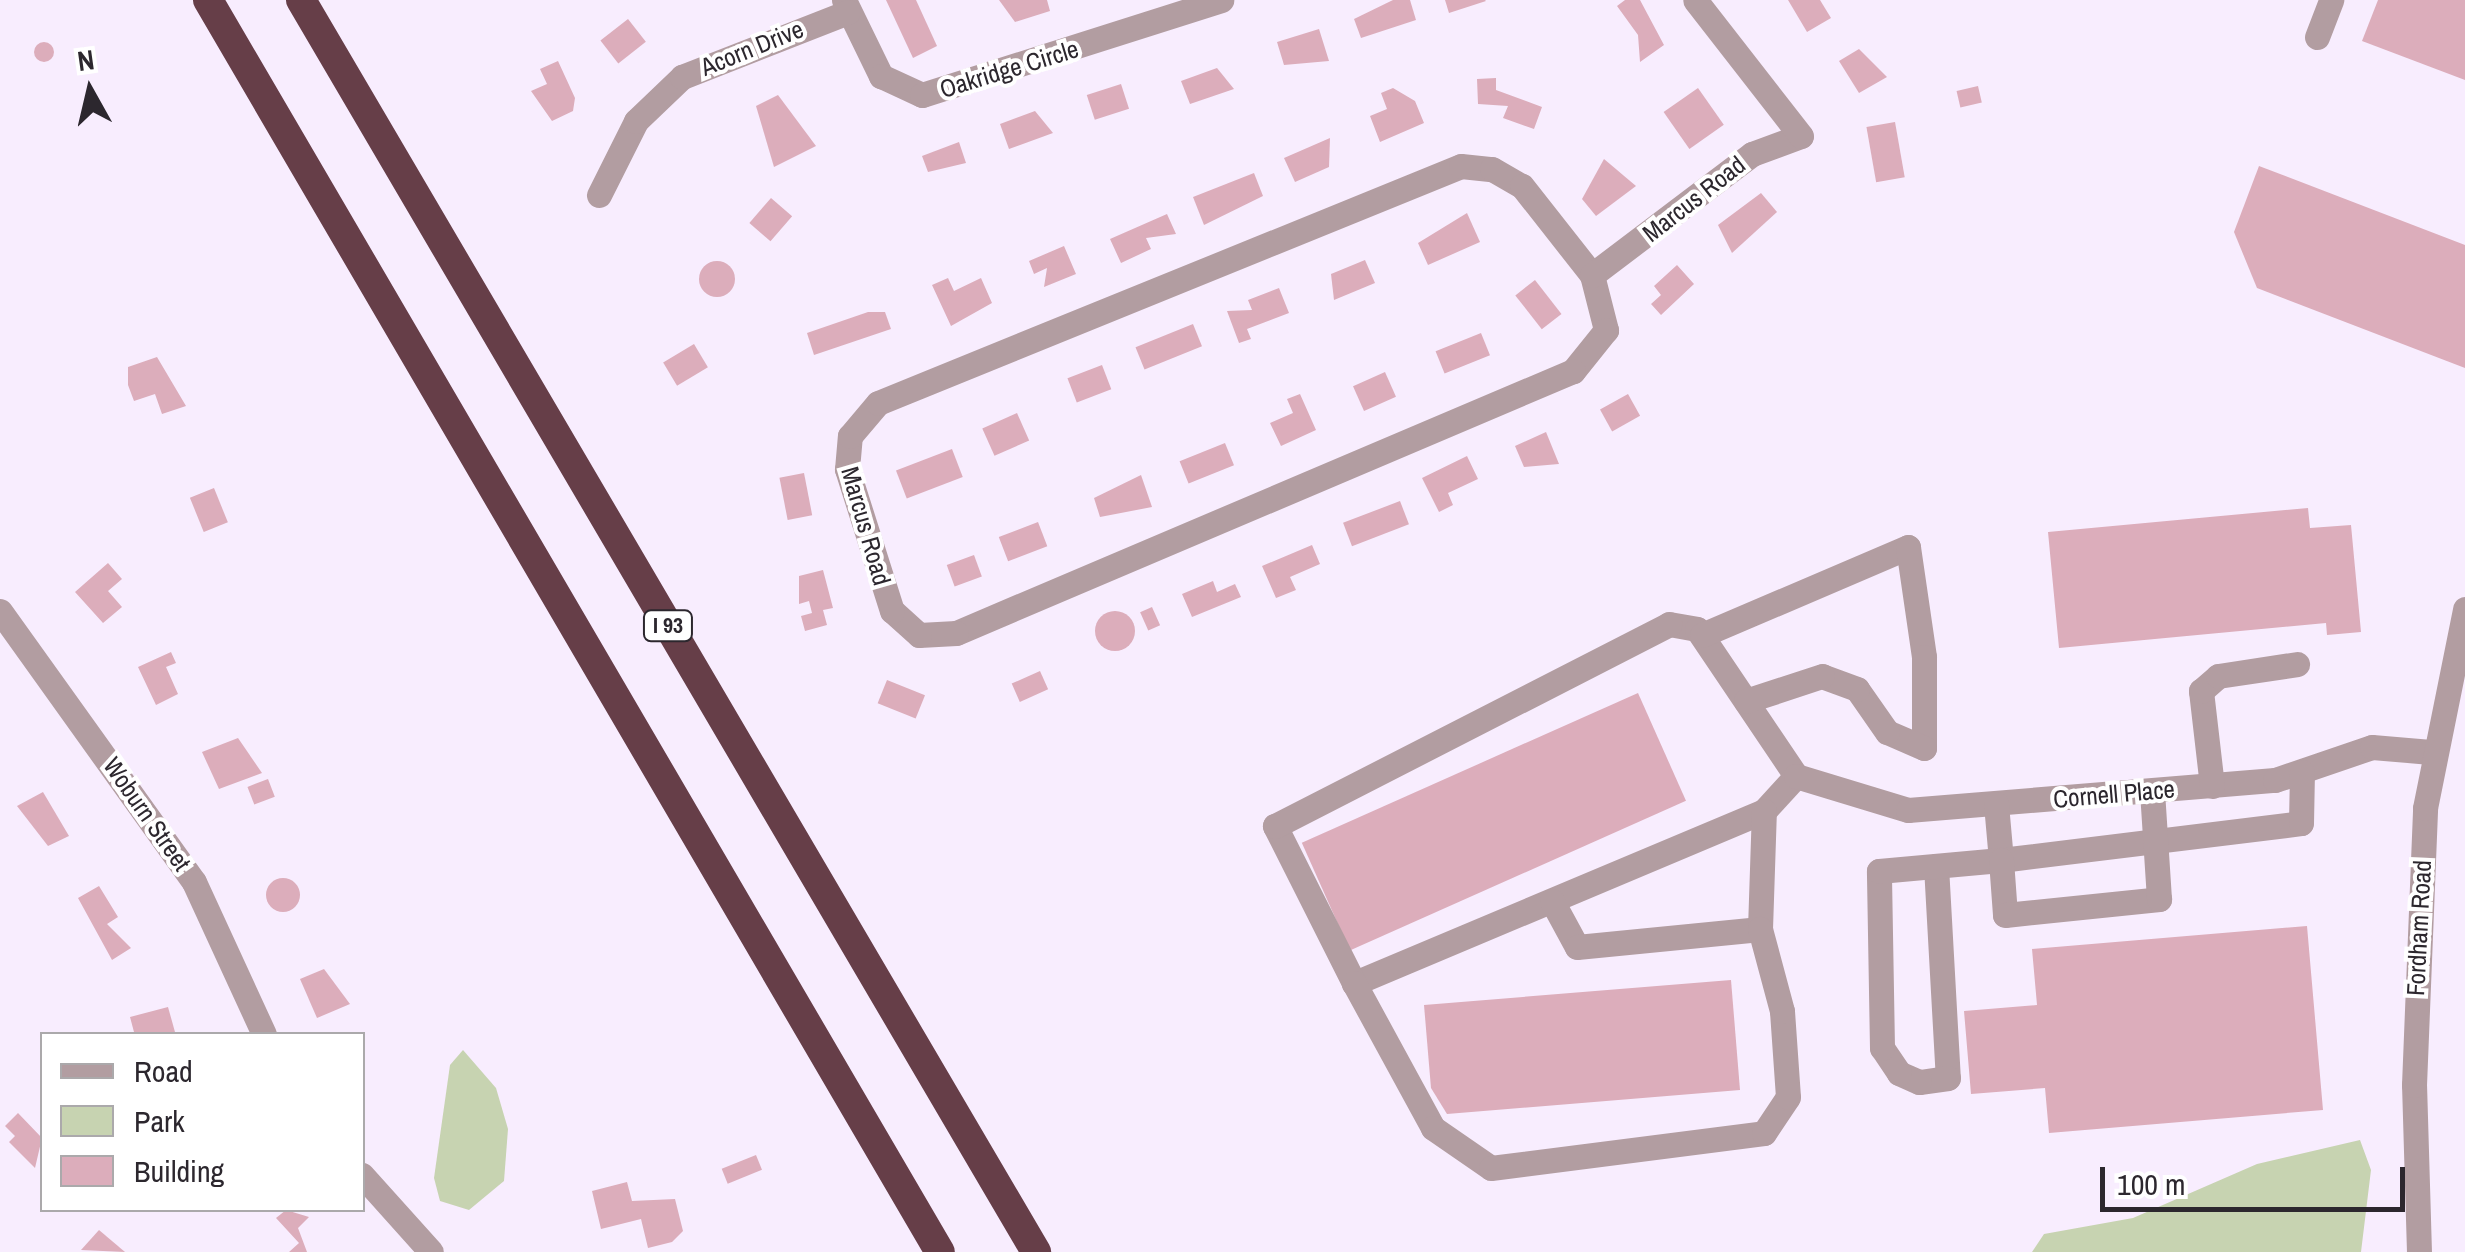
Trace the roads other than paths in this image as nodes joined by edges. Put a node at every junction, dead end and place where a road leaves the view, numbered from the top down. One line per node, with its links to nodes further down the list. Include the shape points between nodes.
1 (208, 0): 31 (highway)
2 (302, 0): 32 (highway, I 93)
3 (1221, 0): 6 (street, Oakridge Circle, via 922,95 881,76)
4 (1695, 0): 9 (street, Marcus Road, via 1802,136 1757,151)
5 (2331, 0): 7 (street)
6 (846, 6): 8 (street, Acorn Drive, via 682,76 636,120)
7 (2316, 36)
8 (599, 195)
9 (1592, 275): 9 (street, Marcus Road, via 1509,175 1461,166 878,402 850,436 847,469 892,611 920,635 956,633 1573,371 1606,330)
10 (2465, 609): 15 (street, Fordham Road)
11 (0, 611): 28 (street, Woburn Street, via 194,882)
12 (1702, 635): 14 (street); 14 (street, via 1908,548 1924,657 1924,748 1887,732 1857,689 1822,676); 27 (street, via 1669,624 1627,642 1275,826)
13 (2297, 664): 18 (street, via 2218,676 2201,691)
14 (1746, 701): 17 (street)
15 (2432, 752): 16 (street, Cornell Place, via 2364,748); 33 (street, Fordham Road, via 2415,1007)
16 (2302, 772): 18 (street, Cornell Place); 22 (street, via 2301,822)
17 (1796, 776): 20 (street, Cornell Place, via 1896,810); 21 (street)
18 (2212, 786): 19 (street, Cornell Place)
19 (2152, 792): 20 (street, Cornell Place); 22 (street)
20 (1996, 804): 23 (street)
21 (1764, 812): 25 (street); 26 (street)
22 (2155, 840): 23 (street); 23 (street, via 2160,898 2005,916)
23 (2001, 860): 24 (street)
24 (1936, 866): 24 (street, via 1879,870 1874,904 1882,1048 1920,1082 1948,1078)
25 (1552, 901): 26 (street, via 1577,948); 27 (street)
26 (1760, 929): 27 (street, via 1782,1011 1788,1097 1764,1133 1491,1168 1433,1128)
27 (1354, 983)
28 (263, 1032)
29 (365, 1179): 30 (street)
30 (425, 1250)
31 (940, 1252)
32 (1036, 1252)
33 (2419, 1252)

